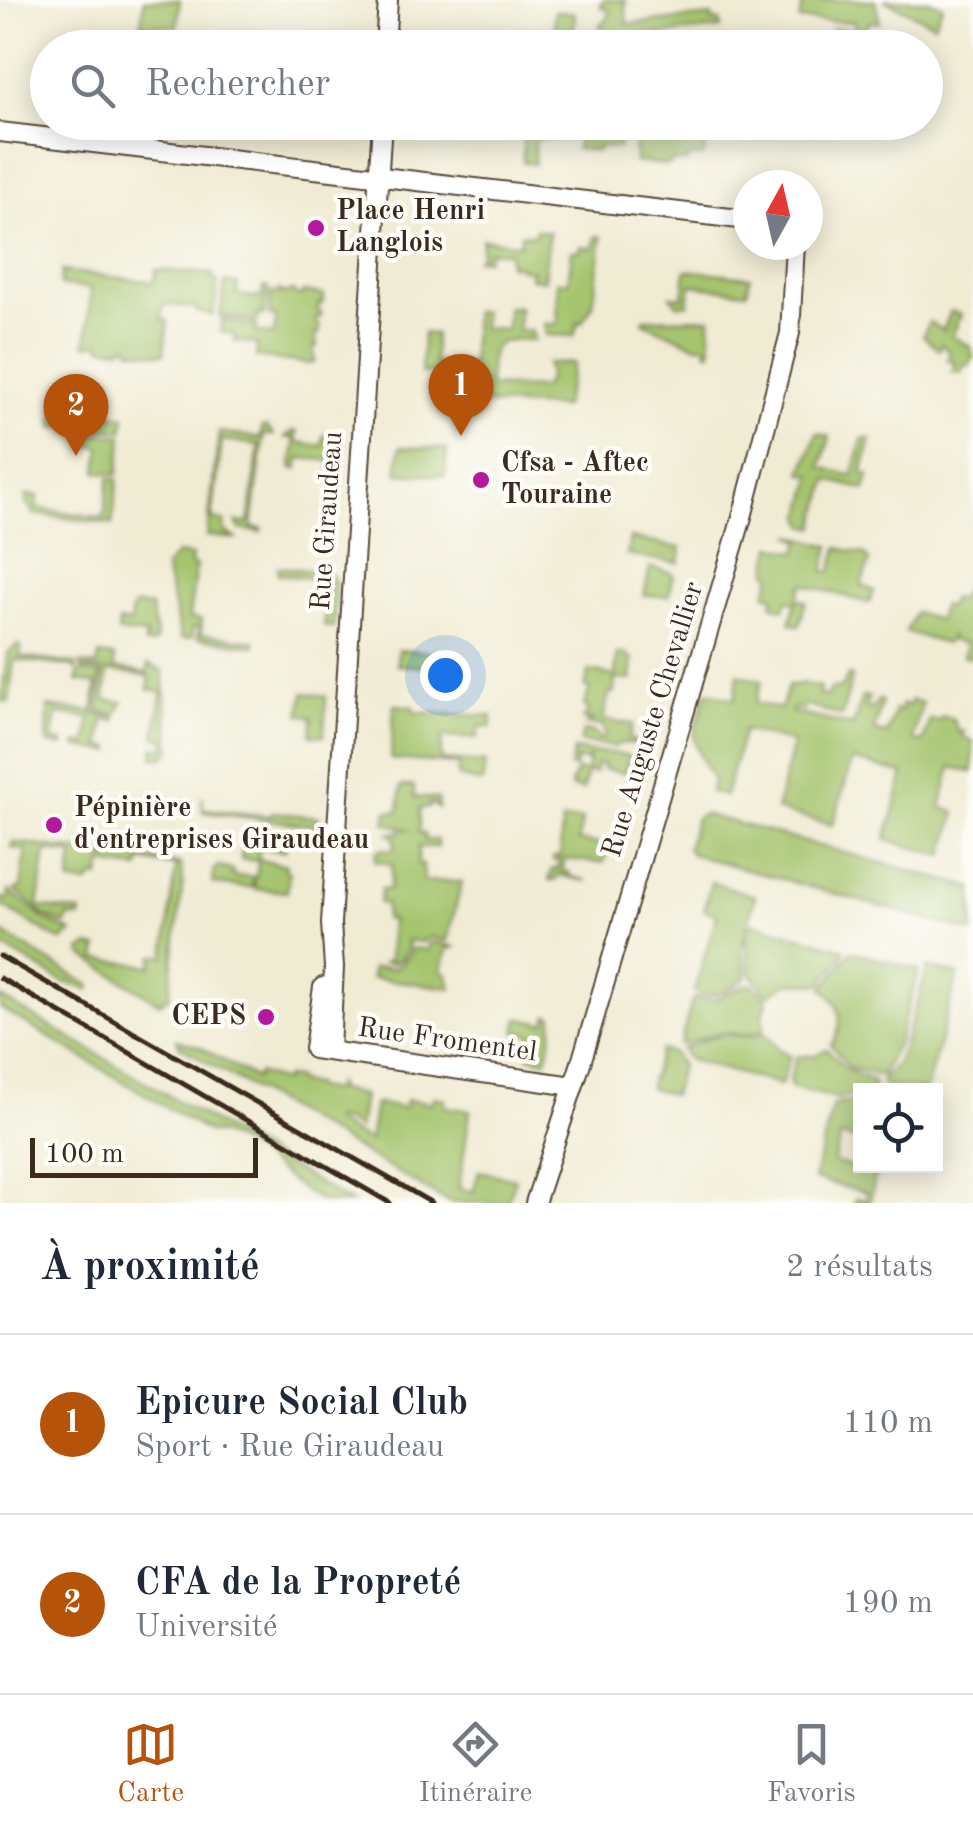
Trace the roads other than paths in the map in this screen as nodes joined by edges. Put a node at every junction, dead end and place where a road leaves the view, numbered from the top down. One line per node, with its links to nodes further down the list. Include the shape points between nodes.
1 (388, 0): 2 (street)
2 (386, 30)
3 (0, 132): 4 (street)
4 (30, 135)
5 (69, 140): 7 (street)
6 (381, 140): 7 (street, Rue Giraudeau)
7 (378, 176): 8 (street); 10 (street, Rue Giraudeau, via 331,922 334,966)
8 (733, 218)
9 (794, 260): 11 (street, Rue Auguste Chevallier, via 790,333 742,518)
10 (322, 1050): 11 (street, Rue Fromentel)
11 (572, 1086): 12 (street, Rue Auguste Chevallier)
12 (535, 1203)

